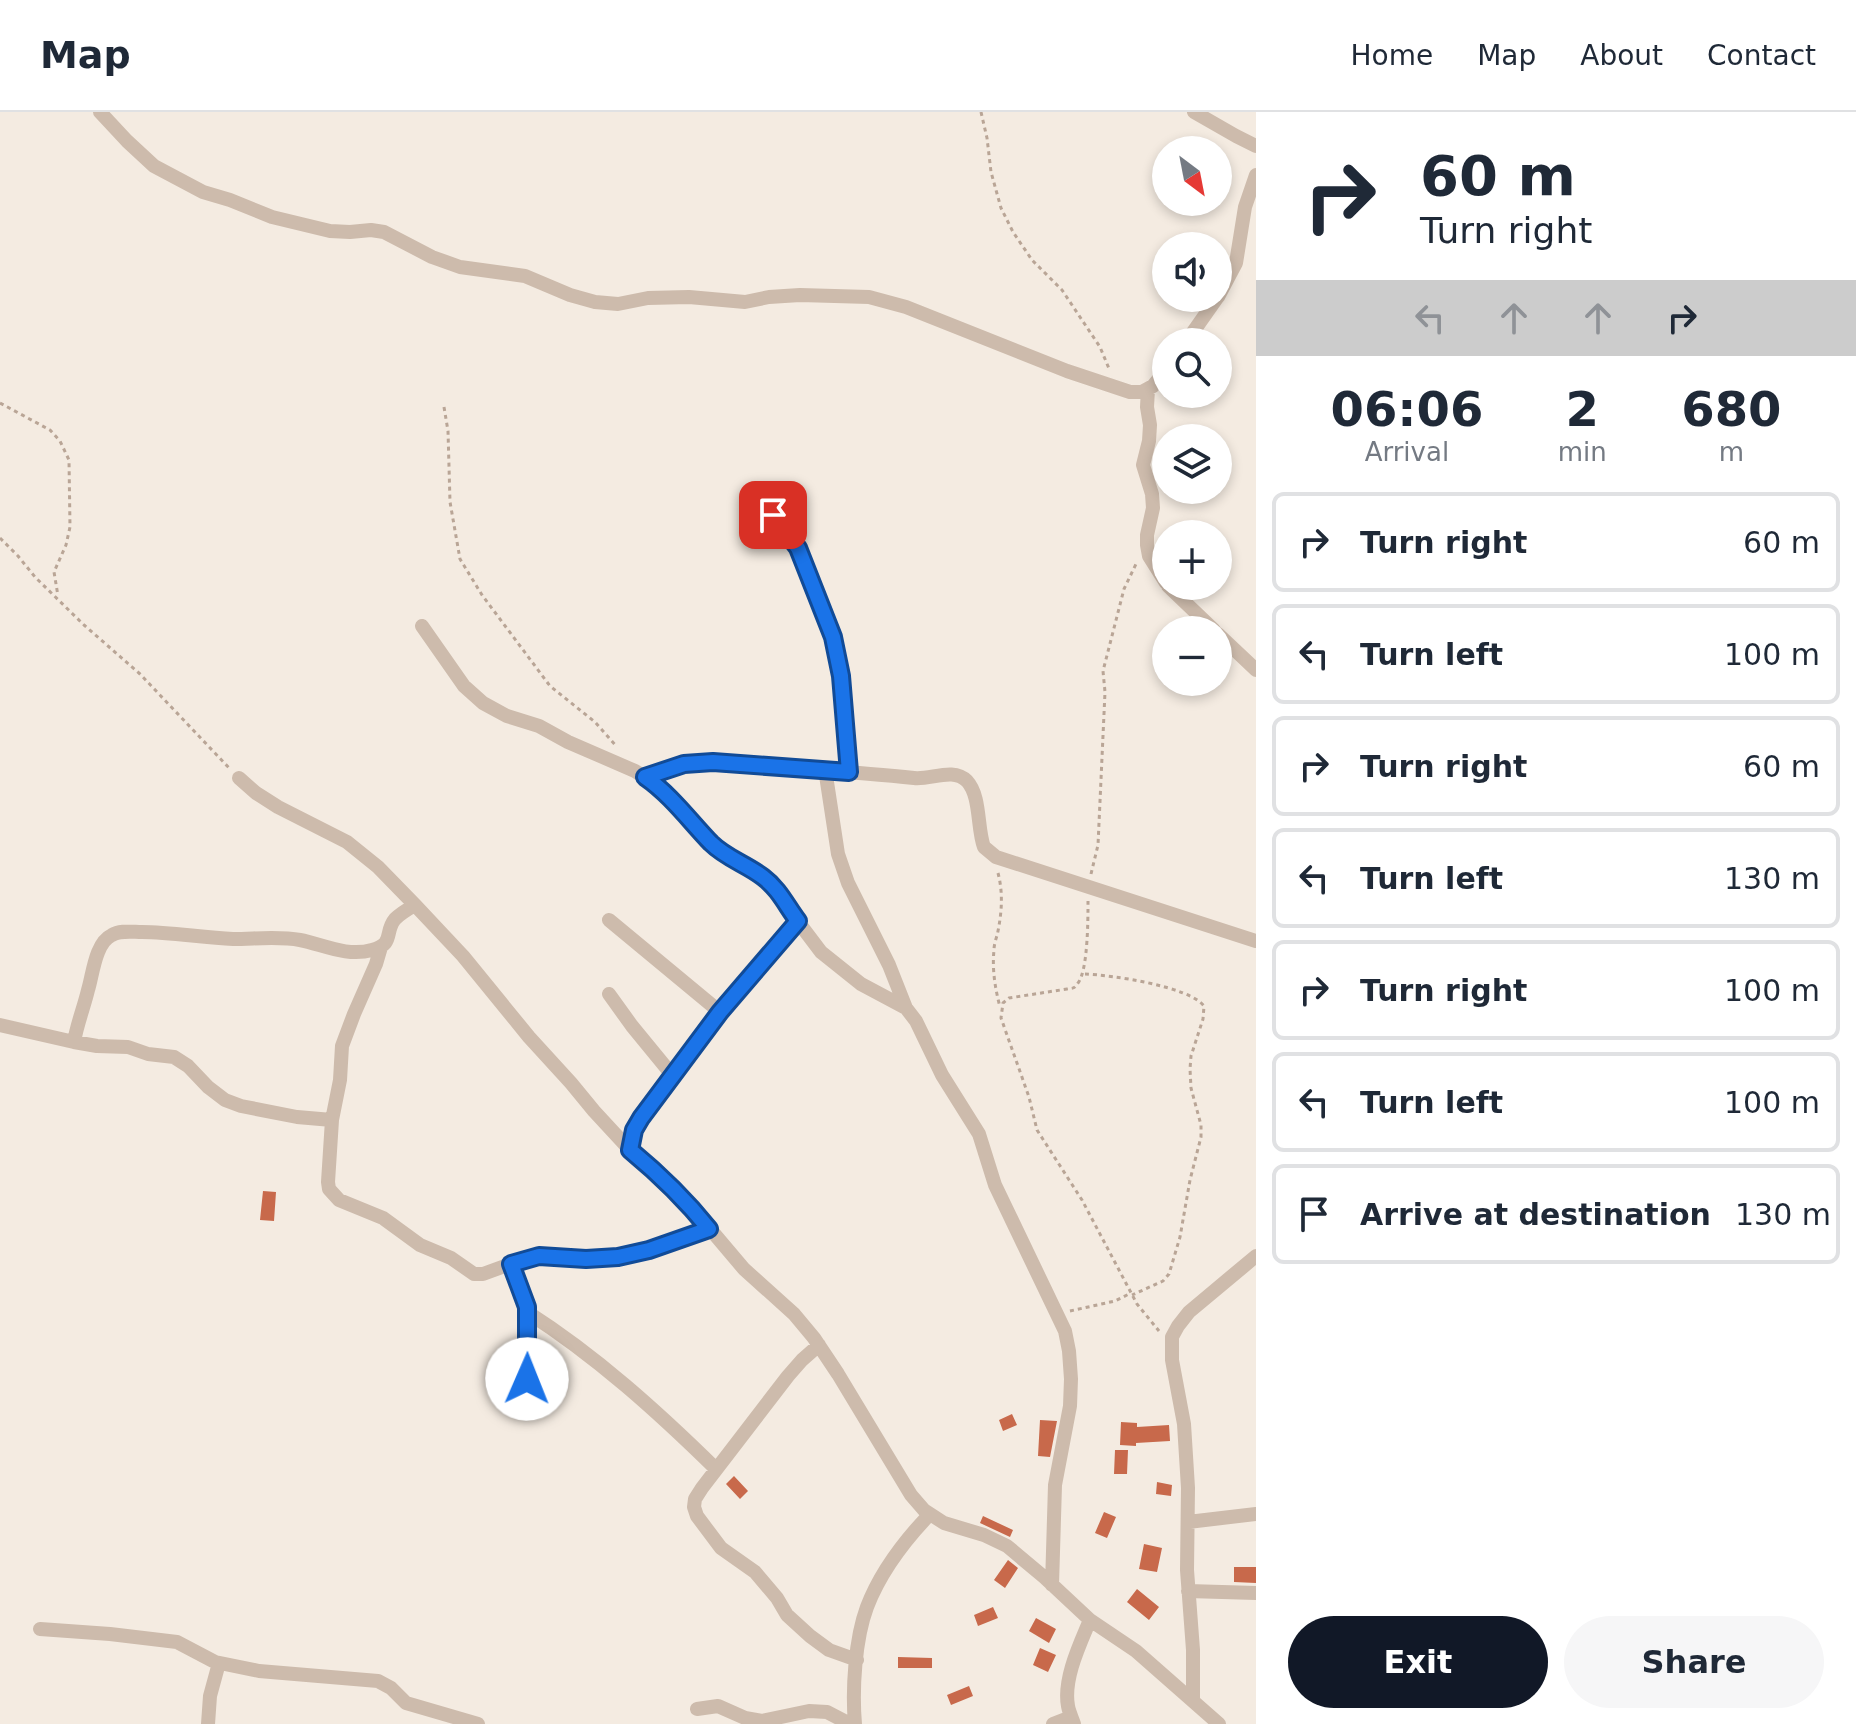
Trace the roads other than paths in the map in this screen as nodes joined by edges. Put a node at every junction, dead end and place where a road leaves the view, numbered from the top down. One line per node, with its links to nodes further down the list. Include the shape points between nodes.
1 (100, 112): 7 (street, via 154,166 203,192 330,231 384,232 460,267 525,276 570,295 618,304 648,298 745,302 800,295 869,297 1114,387 1130,392)
2 (1194, 112): 3 (street)
3 (1256, 146)
4 (1256, 175): 5 (street)
5 (1232, 271)
6 (1152, 387): 7 (street)
7 (1148, 389): 9 (street, via 1149,441 1143,465 1152,494 1147,535)
8 (760, 499): 16 (street, via 798,548 833,637)
9 (1152, 561)
10 (1183, 600): 11 (street)
11 (1199, 616)
12 (422, 626): 17 (street, via 464,686 483,703)
13 (1232, 647): 14 (street)
14 (1256, 670)
15 (825, 769): 16 (street); 17 (street, via 713,762 684,764); 25 (street, via 838,854)
16 (849, 772): 22 (street, via 965,779 976,803 981,840 992,854)
17 (645, 777): 21 (street, via 712,843 779,890)
18 (239, 778): 19 (street, via 278,807 347,842)
19 (415, 905): 23 (street, via 395,920); 31 (street)
20 (609, 920): 26 (street)
21 (798, 921): 25 (street, via 821,952 861,984); 26 (street)
22 (1256, 941)
23 (381, 947): 28 (street, via 362,952 285,939 110,935 94,961); 30 (street, via 342,1046)
24 (609, 994): 29 (street)
25 (906, 1008): 42 (street, via 979,1134 995,1185 1065,1331 1071,1392 1055,1485)
26 (720, 1012): 29 (street)
27 (0, 1025): 28 (street)
28 (74, 1042): 30 (street, via 174,1057 225,1100)
29 (673, 1076): 31 (street, via 634,1130)
30 (332, 1120): 34 (street, via 328,1182 339,1200 383,1218 474,1274)
31 (630, 1150): 32 (street)
32 (709, 1229): 34 (street, via 618,1257 539,1256); 36 (street)
33 (1256, 1256): 41 (street, via 1189,1312 1171,1341 1184,1424)
34 (511, 1264): 35 (street)
35 (527, 1312): 37 (street); 38 (street, via 650,1406)
36 (819, 1345): 38 (street, via 788,1376); 39 (street, via 911,1495)
37 (527, 1379)
38 (716, 1469): 47 (street, via 695,1499 697,1516 721,1548 755,1572 797,1624 829,1650)
39 (930, 1514): 42 (street, via 1007,1546); 47 (street, via 897,1554 868,1605)
40 (1256, 1514): 41 (street)
41 (1188, 1522): 43 (street)
42 (1052, 1585): 45 (street)
43 (1188, 1591): 44 (street); 49 (street)
44 (1256, 1593)
45 (1090, 1620): 49 (street, via 1136,1651); 51 (street, via 1069,1682)
46 (40, 1629): 48 (street, via 177,1642)
47 (857, 1660): 54 (street)
48 (219, 1663): 52 (street); 53 (street, via 378,1681 406,1703)
49 (1193, 1701): 56 (street)
50 (697, 1709): 54 (street, via 718,1706 762,1721 827,1712)
51 (1072, 1720): 55 (street)
52 (208, 1724)
53 (478, 1724)
54 (852, 1724)
55 (1053, 1724)
56 (1219, 1724)

